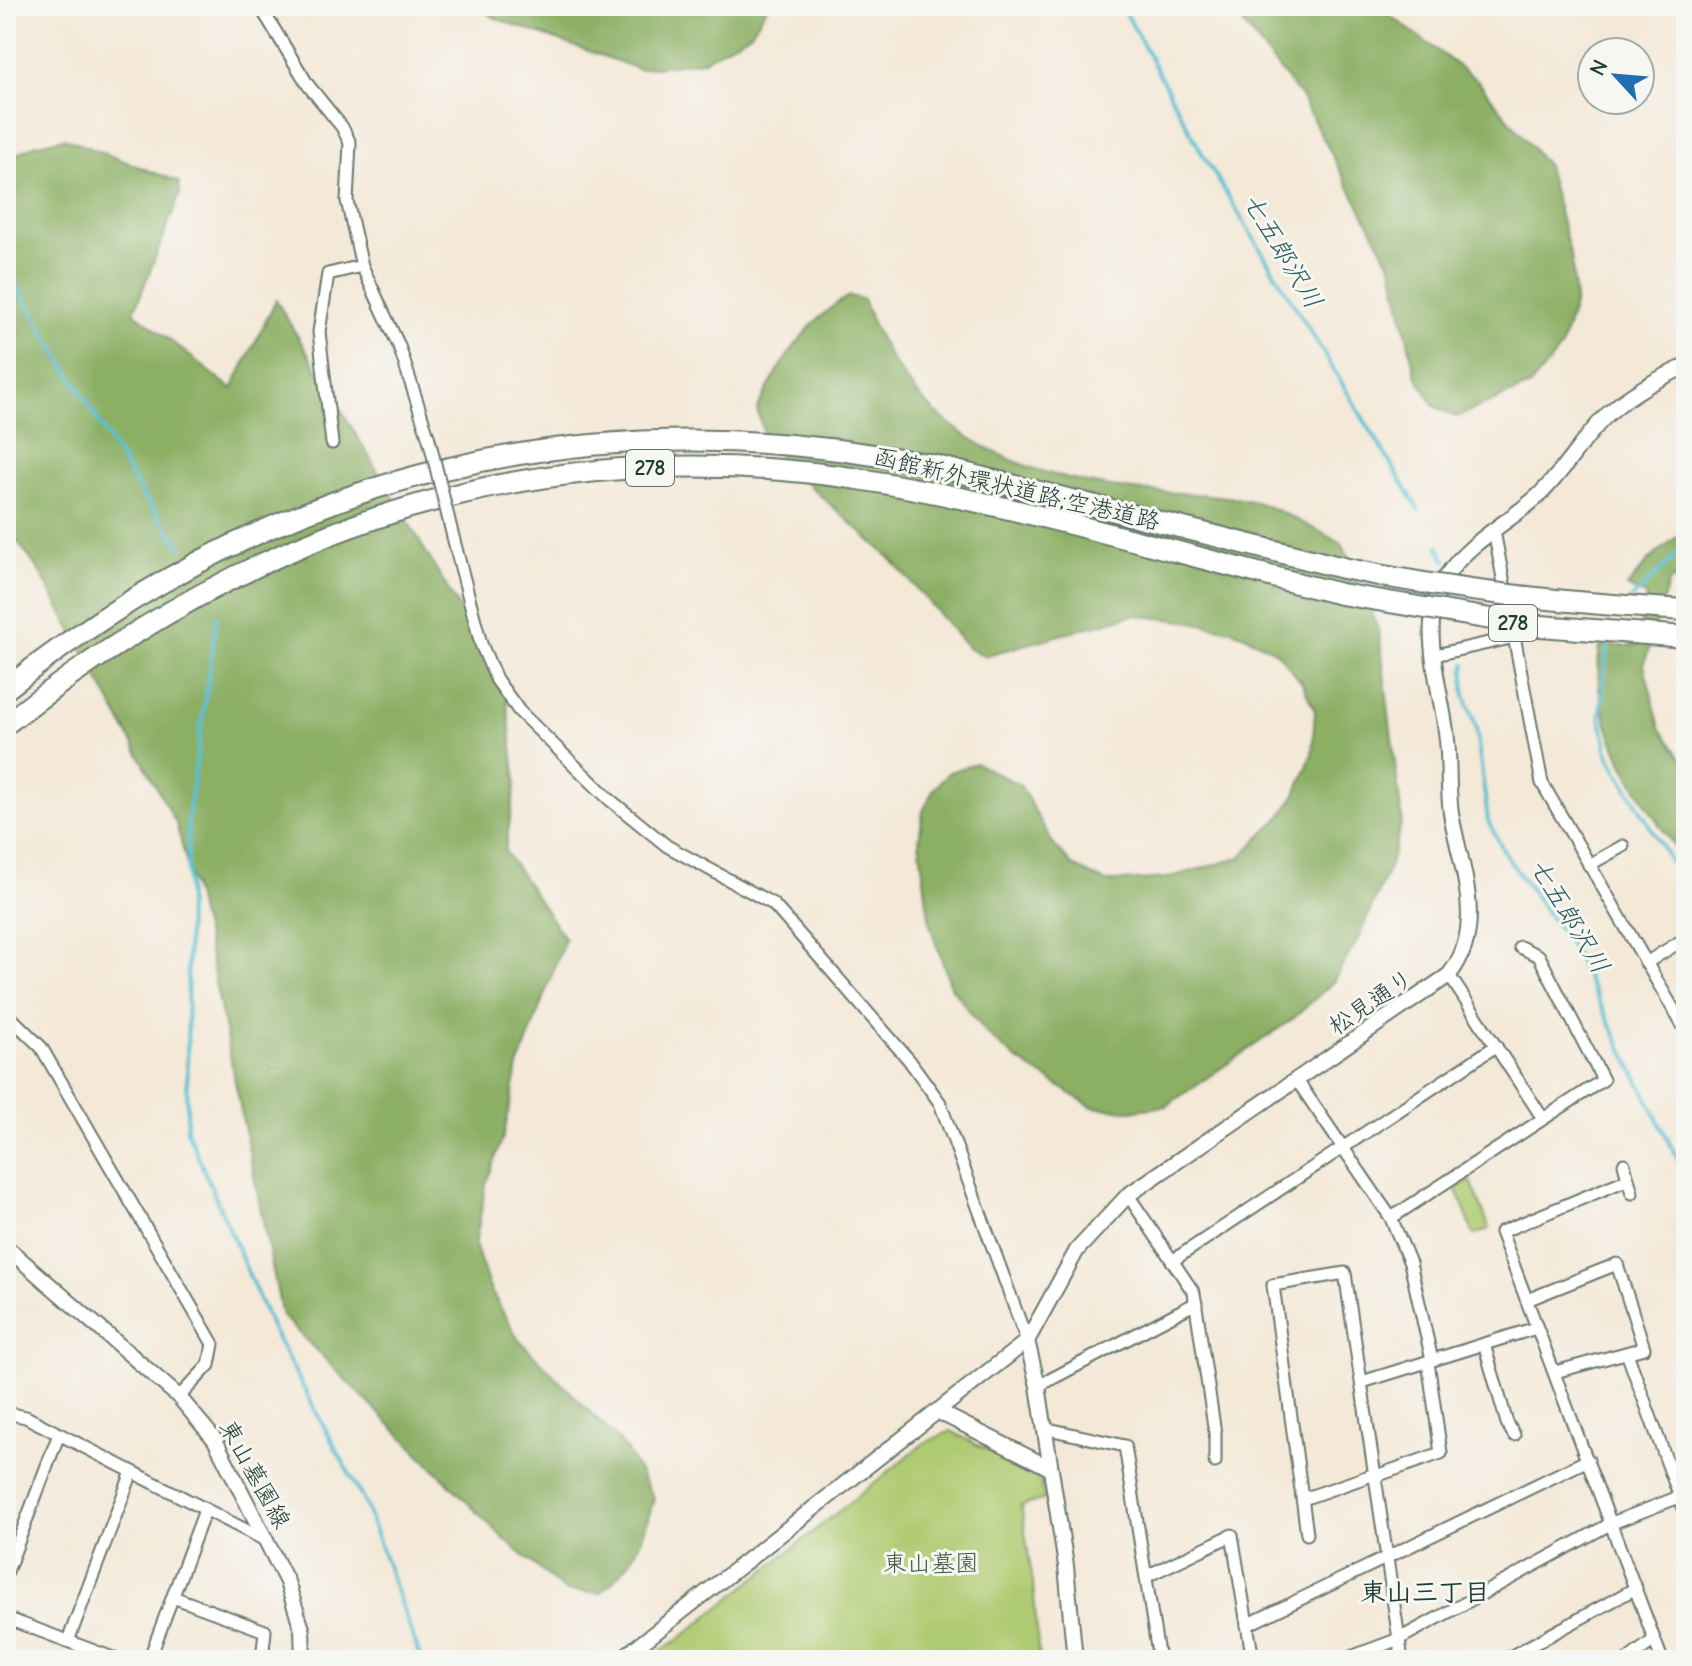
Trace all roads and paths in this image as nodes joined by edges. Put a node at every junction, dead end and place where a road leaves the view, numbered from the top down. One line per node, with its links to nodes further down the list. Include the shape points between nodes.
1 (260, 6): 2 (street, via 350,143 347,201)
2 (362, 266): 4 (street, via 328,274 319,332); 34 (street, bridge, via 399,346 429,439 481,644 496,679 519,711 609,799 667,846 773,904 909,1060 940,1103)
3 (1686, 366): 5 (street, 松見通り, via 1607,415 1538,497)
4 (332, 443)
5 (1494, 531): 7 (street); 9 (street, 松見通り, via 1462,559 1438,593 1431,623)
6 (1686, 610): 10 (highway, 函館新外環状道路;空港道路 / 278, bridge, via 1423,585 869,452 745,439 665,439 588,443 502,456 420,474 295,516 150,588)
7 (1515, 637): 9 (street); 13 (street, via 1542,783)
8 (1686, 637): 11 (highway, 函館新外環状道路;空港道路 / 278, bridge, via 1527,625 1341,594 865,480 743,467 666,467 507,484 426,502 303,543 163,613)
9 (1435, 655): 17 (street, 松見通り, via 1452,817 1469,899 1467,940)
10 (6, 689)
11 (6, 724)
12 (1623, 846): 13 (street)
13 (1589, 865): 16 (street)
14 (1686, 938): 16 (street)
15 (1520, 947): 22 (street, via 1539,956 1603,1080)
16 (1646, 963): 19 (street)
17 (1449, 975): 20 (street); 21 (street, 松見通り)
18 (6, 1013): 41 (street, via 41,1047 213,1344 209,1365)
19 (1686, 1031)
20 (1496, 1046): 22 (street); 23 (street)
21 (1296, 1079): 23 (street); 27 (street, 松見通り)
22 (1542, 1117): 28 (street)
23 (1344, 1148): 28 (street); 30 (street)
24 (1624, 1164): 25 (street)
25 (1626, 1180): 26 (street); 31 (street, via 1501,1232)
26 (1632, 1193)
27 (1128, 1195): 30 (street); 34 (street, 松見通り, via 1077,1250)
28 (1391, 1218): 37 (street, via 1410,1263)
29 (6, 1247): 41 (street, 東山墓園線)
30 (1172, 1261): 32 (street)
31 (1527, 1300): 33 (street); 36 (street, via 1617,1264 1644,1348)
32 (1196, 1303): 40 (street); 48 (street)
33 (1536, 1328): 35 (street); 38 (street)
34 (1027, 1341): 40 (street); 42 (street)
35 (1484, 1344): 37 (street); 46 (street)
36 (1627, 1353): 38 (street); 52 (street)
37 (1430, 1361): 39 (street); 51 (street, via 1441,1453)
38 (1555, 1372): 47 (street)
39 (1362, 1382): 51 (street); 53 (street, via 1345,1273 1273,1285)
40 (1038, 1386): 44 (street)
41 (179, 1397): 58 (street, 東山墓園線, via 215,1440)
42 (937, 1411): 49 (street); 73 (street)
43 (6, 1413): 45 (street)
44 (1044, 1428): 49 (street); 61 (street, via 1125,1446)
45 (59, 1434): 50 (street); 60 (street)
46 (1514, 1435)
47 (1588, 1460): 56 (street); 59 (street)
48 (1215, 1462)
49 (1050, 1468): 74 (street)
50 (132, 1472): 54 (street); 68 (street)
51 (1375, 1475): 53 (street); 59 (street)
52 (1679, 1497): 55 (street); 56 (street)
53 (1303, 1499): 57 (street)
54 (205, 1510): 58 (street); 63 (street)
55 (1686, 1514)
56 (1612, 1523): 62 (street); 66 (street)
57 (1307, 1534)
58 (268, 1542): 72 (street, 東山墓園線, via 300,1617)
59 (1386, 1559): 65 (street); 66 (street)
60 (6, 1574)
61 (1147, 1576): 65 (street, via 1232,1535); 75 (street)
62 (1636, 1588): 67 (street); 79 (street)
63 (173, 1597): 70 (street); 71 (street, via 265,1631)
64 (6, 1618): 68 (street)
65 (1247, 1625): 76 (street)
66 (1399, 1639): 77 (street); 78 (street)
67 (1654, 1640): 80 (street); 81 (street)
68 (68, 1641): 69 (street)
69 (118, 1660)
70 (149, 1660)
71 (262, 1660)
72 (303, 1660)
73 (620, 1660)
74 (1075, 1660)
75 (1159, 1660)
76 (1253, 1660)
77 (1343, 1660)
78 (1402, 1660)
79 (1510, 1660)
80 (1627, 1660)
81 (1662, 1660)

